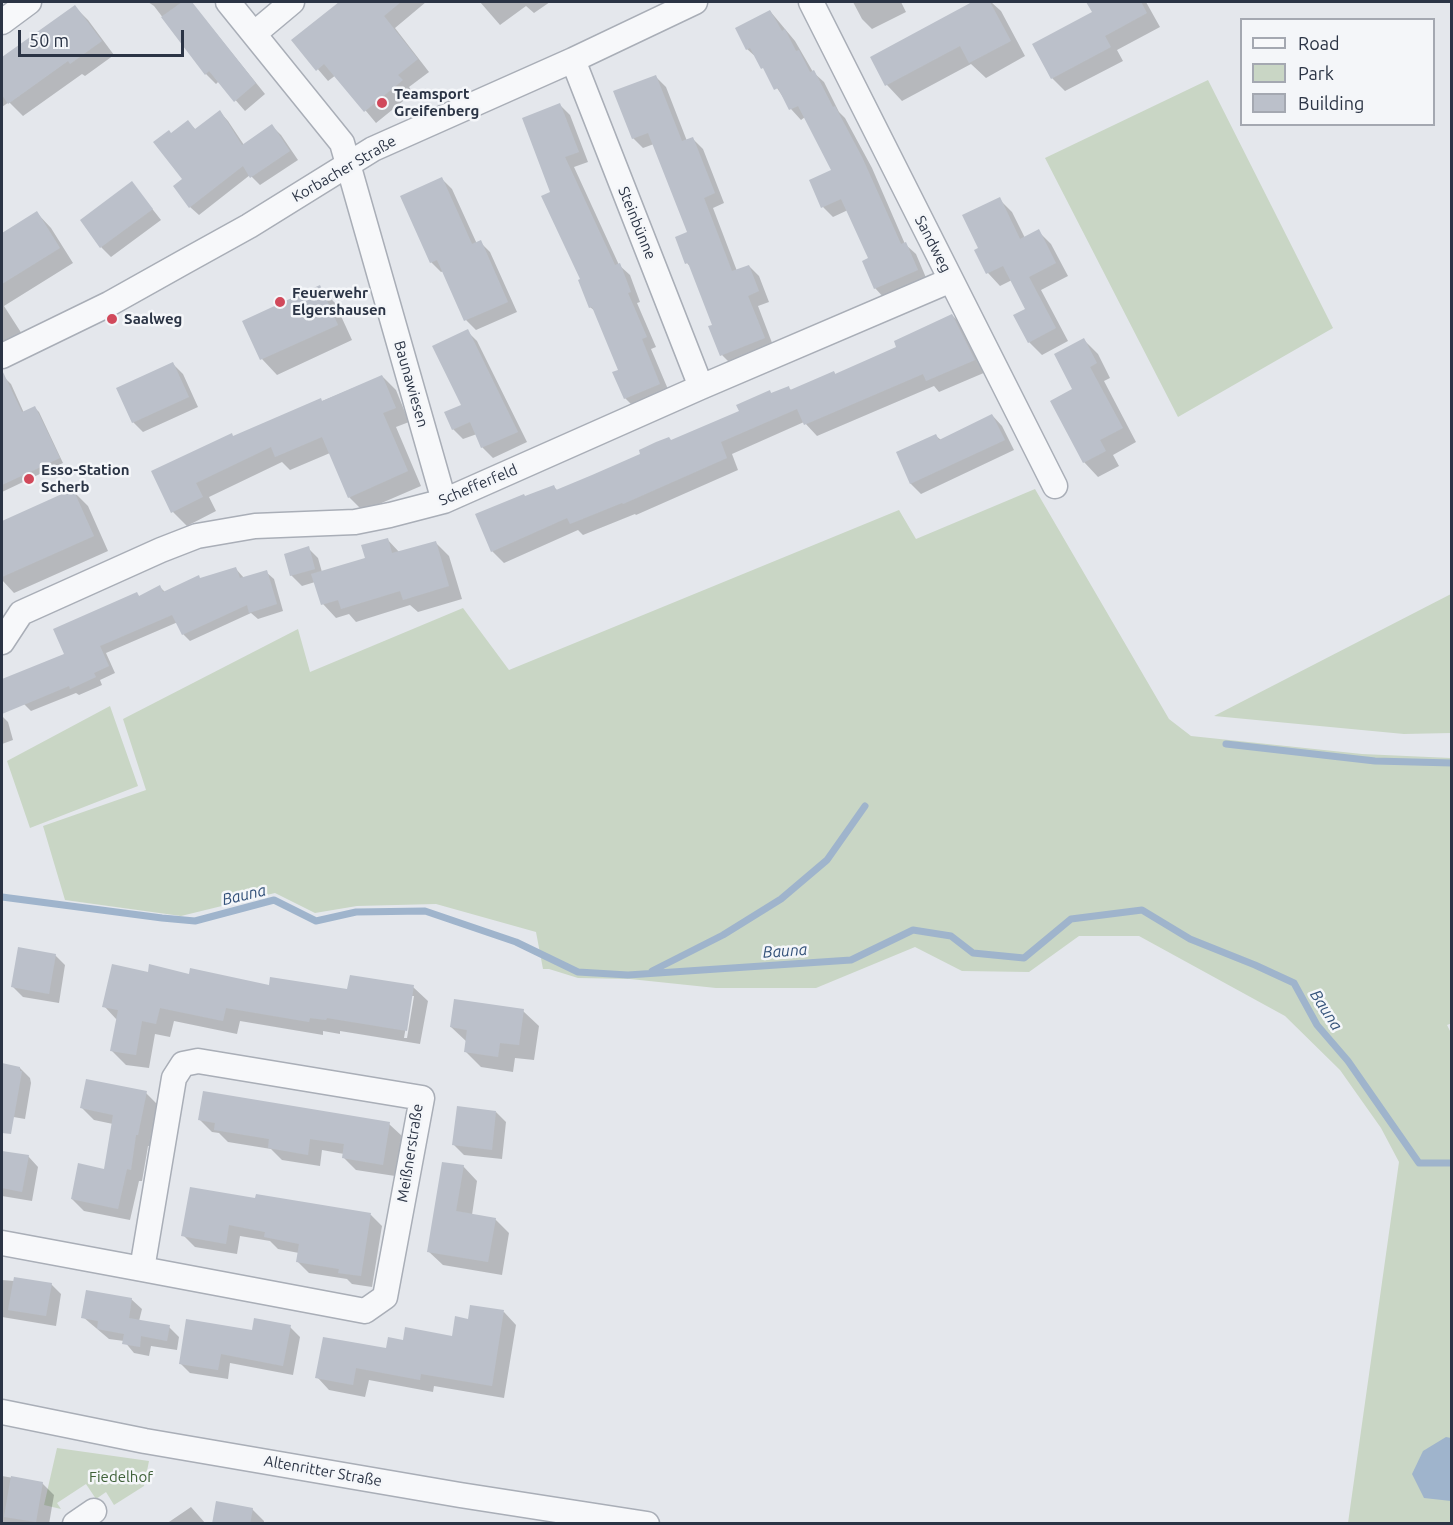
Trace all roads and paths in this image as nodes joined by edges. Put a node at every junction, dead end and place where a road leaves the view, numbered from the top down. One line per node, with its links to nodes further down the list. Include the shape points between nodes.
1 (29, 2): 6 (street)
2 (228, 2): 7 (street)
3 (291, 2): 7 (street)
4 (695, 2): 8 (street, Korbacher Straße)
5 (811, 2): 10 (street, Sandweg)
6 (2, 22)
7 (255, 33): 9 (street, via 342,143)
8 (573, 60): 9 (street, Korbacher Straße); 12 (street, Steinbünne)
9 (348, 164): 11 (street, Korbacher Straße, via 249,226 119,299); 14 (street, Baunawiesen)
10 (951, 280): 12 (street, Schefferfeld); 13 (street, Sandweg)
11 (2, 356)
12 (701, 387): 14 (street, Schefferfeld)
13 (1055, 486)
14 (444, 501): 15 (street, Schefferfeld, via 355,522 255,526 197,536 21,614)
15 (2, 642)
16 (2, 1243): 17 (street, Meißnerstraße)
17 (142, 1269): 17 (street, Meißnerstraße, via 365,1311 385,1298 422,1098 198,1060 183,1064 174,1078)
18 (2, 1412): 19 (street, Altenritter Straße, via 145,1441)
19 (647, 1524)

